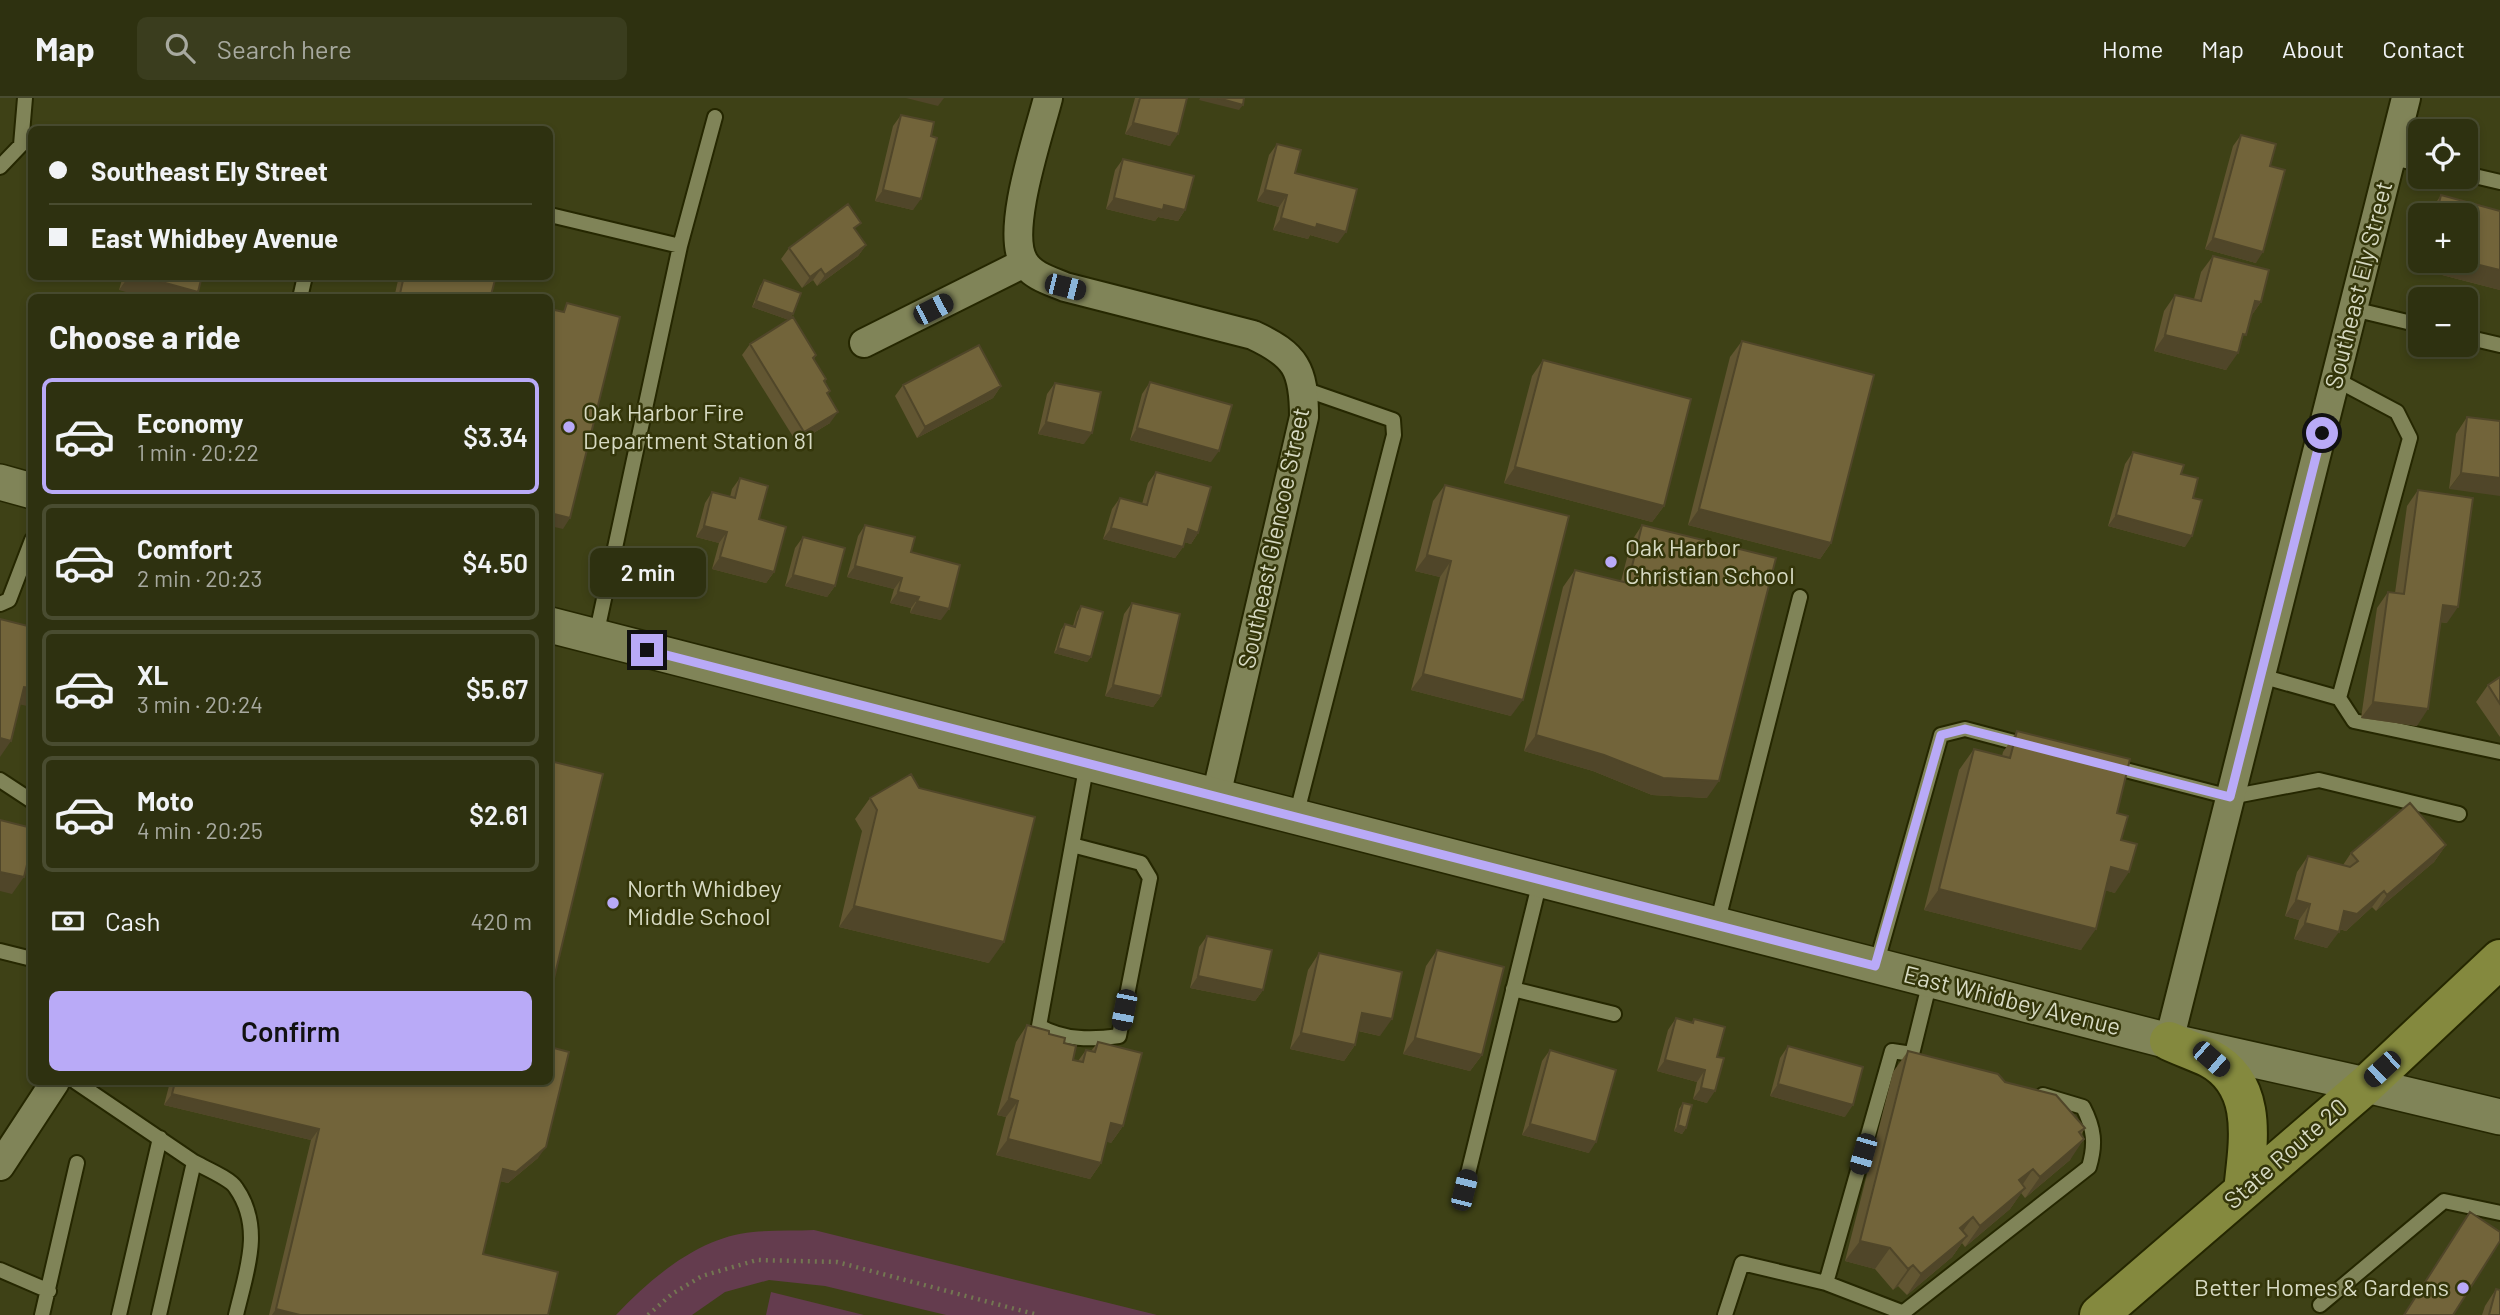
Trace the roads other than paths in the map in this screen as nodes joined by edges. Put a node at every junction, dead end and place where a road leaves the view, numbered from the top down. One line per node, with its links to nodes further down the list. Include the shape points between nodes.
1 (25, 98): 7 (lane, via 21,145)
2 (1048, 98): 12 (street, via 1018,216 1017,239)
3 (2406, 98): 5 (street, Southeast Ely Street)
4 (715, 117): 11 (lane)
5 (2391, 158): 6 (lane); 13 (street, Southeast Ely Street)
6 (2408, 162)
7 (0, 167)
8 (2478, 177): 9 (lane)
9 (2500, 182)
10 (553, 216): 11 (lane)
11 (680, 246): 26 (lane)
12 (1024, 262): 16 (street); 19 (street, Southeast Glencoe Street, via 1040,276 1065,287 1254,335 1277,346 1296,365)
13 (2353, 309): 14 (lane); 18 (street, Southeast Ely Street)
14 (2408, 323)
15 (2478, 340): 17 (lane)
16 (864, 344)
17 (2500, 345)
18 (2336, 379): 27 (street, Southeast Ely Street); 28 (lane, via 2397,412 2410,438)
19 (1304, 389): 34 (street, Southeast Glencoe Street, via 1304,417); 38 (lane, via 1393,420 1394,435)
20 (0, 482): 21 (street)
21 (28, 490)
22 (28, 550): 24 (lane, via 9,600)
23 (1800, 597): 41 (lane)
24 (0, 604)
25 (553, 626): 26 (street, East Whidbey Avenue)
26 (595, 637): 31 (street, East Whidbey Avenue)
27 (2261, 676): 28 (lane); 35 (street, Southeast Ely Street)
28 (2339, 698): 30 (lane, via 2354,721)
29 (2044, 750): 45 (lane, via 1965,729 1941,735)
30 (2500, 752)
31 (1087, 763): 34 (street, East Whidbey Avenue); 39 (lane)
32 (2097, 763): 35 (lane)
33 (0, 780): 36 (lane)
34 (1216, 796): 38 (street, East Whidbey Avenue)
35 (2230, 797): 37 (lane, via 2319,780); 49 (street, Southeast Ely Street)
36 (28, 798)
37 (2459, 814)
38 (1296, 816): 40 (street, East Whidbey Avenue)
39 (1072, 845): 39 (lane, via 1141,863 1150,878 1119,1036 1091,1040 1051,1033 1039,1026)
40 (1540, 879): 41 (street, East Whidbey Avenue); 47 (lane)
41 (1717, 924): 45 (street, East Whidbey Avenue)
42 (0, 951): 43 (lane)
43 (28, 958)
44 (2500, 958): 52 (main road, State Route 20)
45 (1875, 966): 46 (street, East Whidbey Avenue)
46 (1930, 979): 49 (street, East Whidbey Avenue); 63 (lane, via 1918,1056 1892,1051)
47 (1513, 989): 48 (lane); 59 (lane)
48 (1614, 1014)
49 (2169, 1041): 52 (street, East Whidbey Avenue); 60 (main road, via 2211,1059 2237,1082 2248,1111)
50 (53, 1085): 58 (street)
51 (80, 1085): 55 (lane)
52 (2366, 1085): 54 (street, East Whidbey Avenue); 60 (main road, State Route 20)
53 (2031, 1091): 66 (lane, via 2083,1107 2092,1125 2089,1167)
54 (2500, 1117)
55 (160, 1139): 56 (lane); 68 (lane)
56 (194, 1162): 69 (lane); 70 (lane, via 236,1186 248,1215 253,1241)
57 (77, 1163): 64 (lane)
58 (0, 1166)
59 (1464, 1190)
60 (2243, 1191): 72 (main road, State Route 20)
61 (2500, 1213): 65 (lane, via 2444,1202)
62 (0, 1270): 64 (lane)
63 (1826, 1283): 66 (lane); 71 (lane, via 1742,1263)
64 (49, 1291): 67 (lane)
65 (2320, 1305)
66 (1902, 1314)
67 (42, 1315)
68 (118, 1315)
69 (159, 1315)
70 (236, 1315)
71 (1725, 1315)
72 (2098, 1315)

